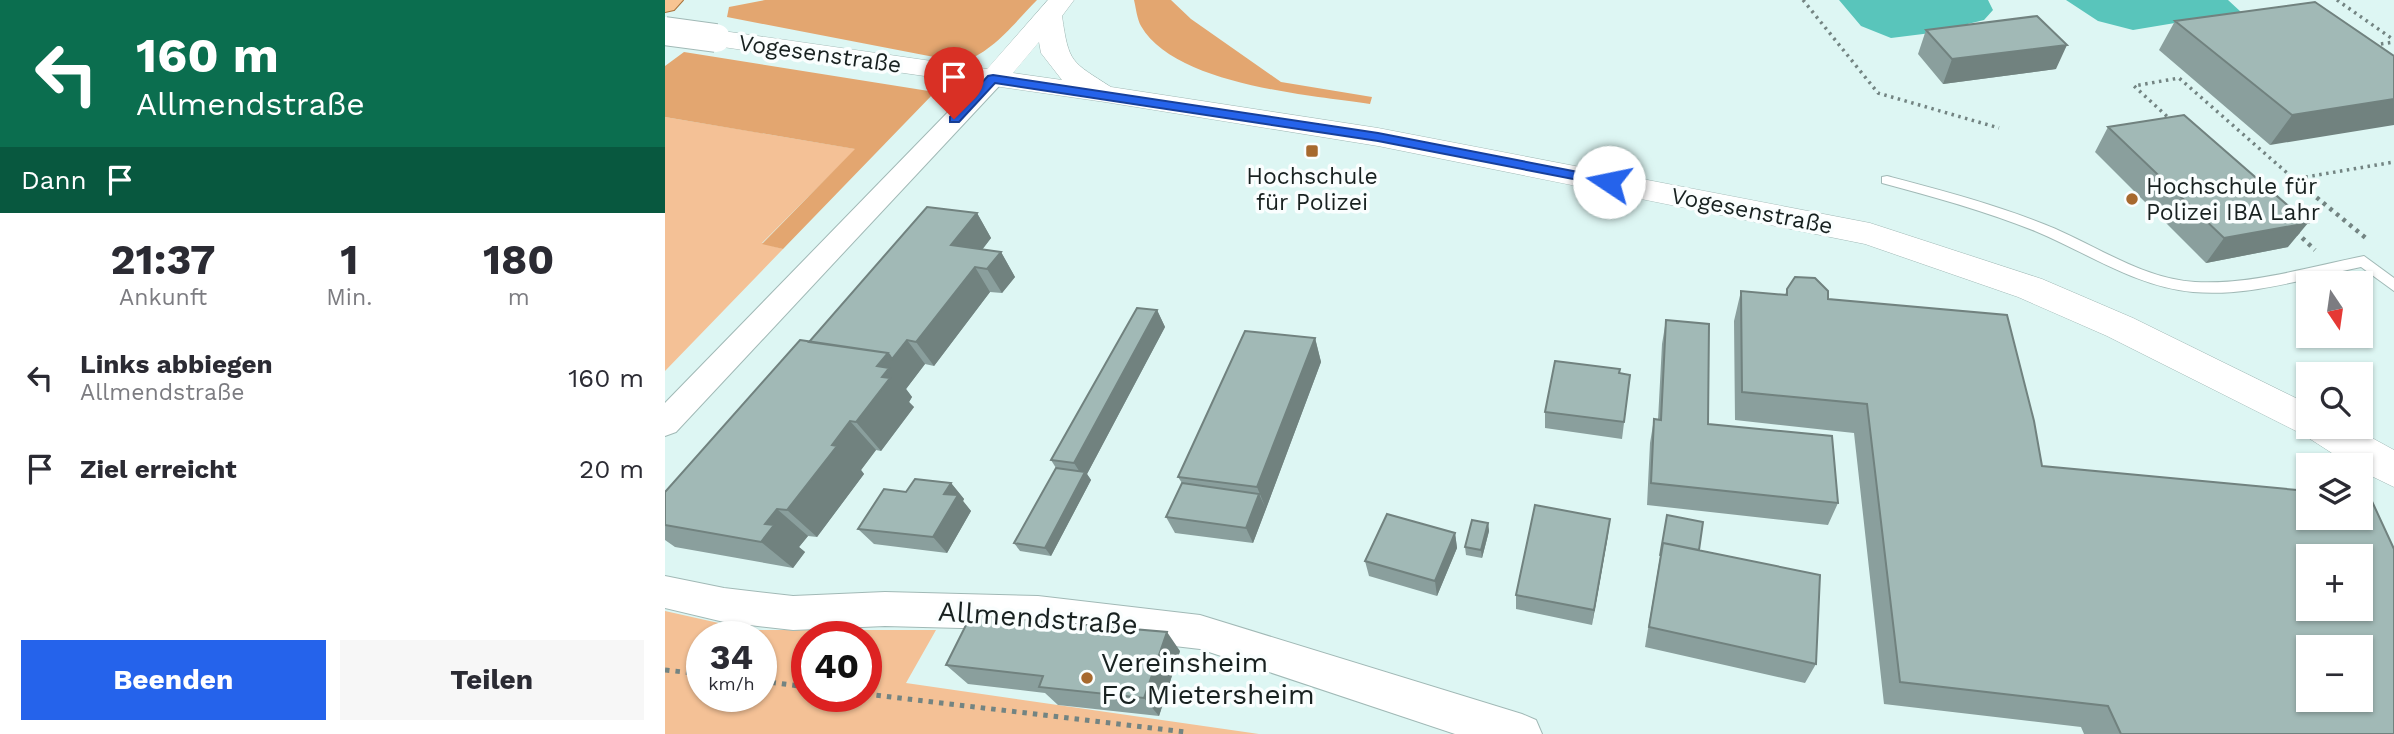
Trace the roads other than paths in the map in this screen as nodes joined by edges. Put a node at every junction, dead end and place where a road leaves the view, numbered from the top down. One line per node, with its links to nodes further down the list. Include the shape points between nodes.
1 (670, 0): 2 (main road)
2 (665, 4)
3 (1055, 8): 5 (street); 6 (street, via 1054,53 1074,76)
4 (665, 31): 5 (street, Vogesenstraße, bridge)
5 (993, 79): 6 (street, Vogesenstraße); 10 (street)
6 (1105, 94): 9 (street, Vogesenstraße, via 1391,140 1870,234 2030,288 2120,327)
7 (1888, 180): 8 (lane, via 2037,227 2152,278 2193,287 2244,284 2364,261)
8 (2394, 286)
9 (2296, 415)
10 (665, 423)
11 (2340, 439): 12 (street)
12 (2394, 470)
13 (665, 592): 14 (street, Allmendstraße, via 793,613 885,609 1038,613 1200,632)
14 (1484, 729): 15 (street, Allmendstraße)
15 (1522, 734)

